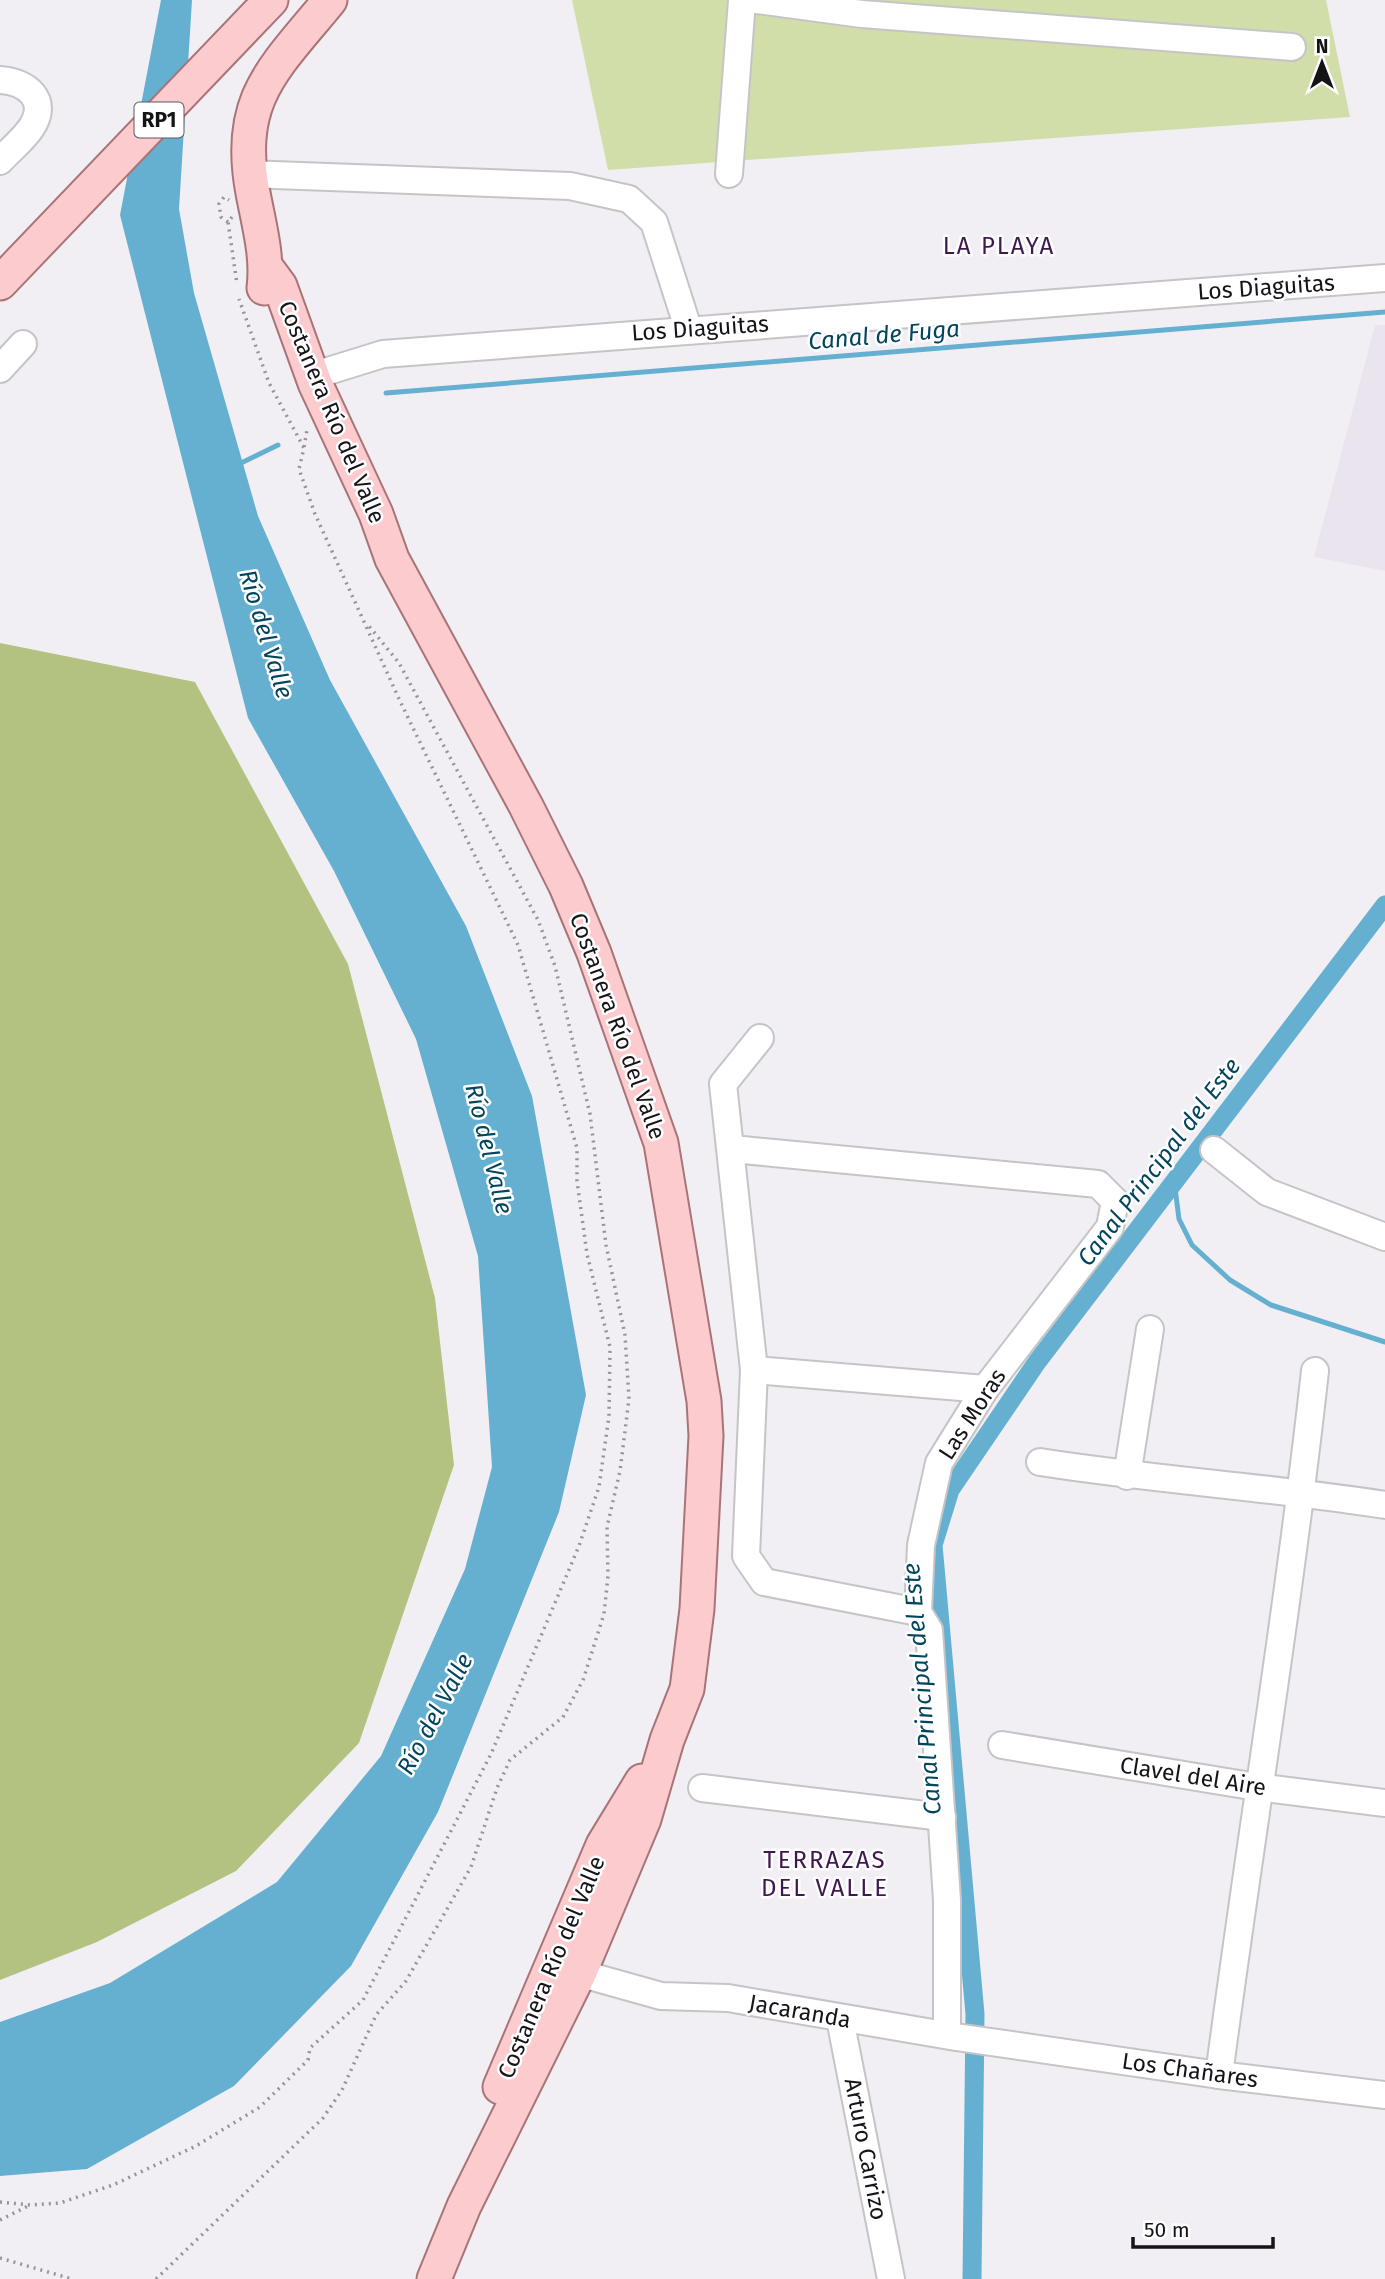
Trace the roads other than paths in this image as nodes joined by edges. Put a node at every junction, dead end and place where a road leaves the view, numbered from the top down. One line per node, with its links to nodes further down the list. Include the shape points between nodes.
1 (271, 0): 12 (main road, RP1)
2 (330, 0): 8 (main road, Costanera Río del Valle, via 257,96 248,134)
3 (742, 0): 9 (street)
4 (757, 0): 5 (street, via 862,15)
5 (1292, 47)
6 (0, 80): 7 (street, via 27,87 36,97 38,110 32,127)
7 (0, 161)
8 (249, 174): 10 (main road, Costanera Río del Valle); 13 (street, via 570,186 629,199 654,222)
9 (729, 174)
10 (267, 267): 16 (main road, Costanera Río del Valle, via 280,286); 17 (main road, Costanera Río del Valle, via 263,291 268,315 306,436 360,523)
11 (1385, 278): 13 (street, Los Diaguitas)
12 (0, 283)
13 (688, 328): 16 (street, Los Diaguitas, via 383,354)
14 (23, 344): 15 (street)
15 (0, 369)
16 (312, 376): 17 (main road, Costanera Río del Valle)
17 (392, 559): 36 (main road, Costanera Río del Valle, via 566,886 626,1040 661,1143 698,1361 706,1436 687,1689 667,1740 603,1845)
18 (760, 1038): 19 (street, via 723,1084)
19 (732, 1149): 23 (street); 25 (street, Las Moras, via 1098,1184 1115,1201 1110,1227)
20 (1214, 1150): 21 (street, via 1267,1192)
21 (1385, 1237)
22 (1150, 1329): 27 (street)
23 (754, 1370): 25 (street); 30 (street, via 746,1556 764,1582)
24 (1315, 1371): 28 (street)
25 (985, 1389): 30 (street, Las Moras, via 939,1463 921,1545)
26 (1040, 1462): 27 (street)
27 (1127, 1476): 28 (street)
28 (1301, 1492): 29 (street); 32 (street)
29 (1385, 1505)
30 (918, 1612): 35 (street, Las Moras, via 929,1630)
31 (1002, 1745): 32 (street, Clavel del Aire)
32 (1257, 1787): 34 (street, Clavel del Aire); 40 (street)
33 (702, 1788): 35 (street)
34 (1385, 1803)
35 (942, 1817): 38 (street, Las Moras)
36 (579, 1973): 37 (street, Jacaranda, via 661,1996 728,1998); 42 (main road, Costanera Río del Valle, via 499,2091 464,2206)
37 (840, 2019): 38 (street, Jacaranda); 43 (street, Arturo Carrizo)
38 (952, 2036): 39 (street, Jacaranda)
39 (996, 2041): 40 (street, Los Chañares)
40 (1219, 2075): 41 (street, Los Chañares)
41 (1385, 2095)
42 (434, 2279)
43 (891, 2279)

